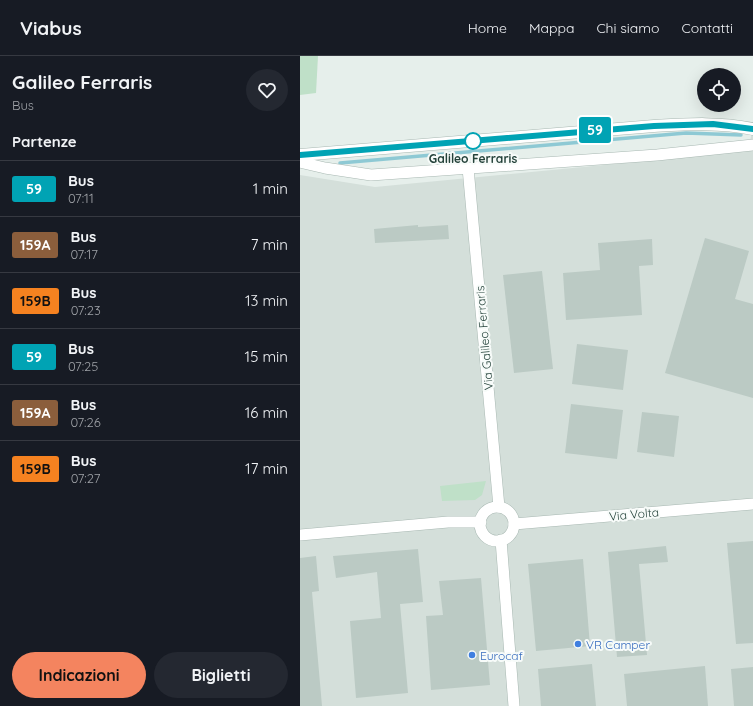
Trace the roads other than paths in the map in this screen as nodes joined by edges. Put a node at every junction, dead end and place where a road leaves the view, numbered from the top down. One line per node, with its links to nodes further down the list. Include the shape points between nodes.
1 (753, 129): 3 (street, via 713,124 654,126)
2 (753, 145): 5 (street, via 657,155)
3 (300, 155)
4 (300, 162): 5 (street, via 371,175)
5 (468, 168): 7 (street, Via Galileo Ferraris)
6 (753, 504): 9 (street, Via Volta)
7 (499, 507): 8 (street, via 486,511); 9 (street, via 510,512)
8 (480, 522): 10 (street, via 448,522); 11 (street, via 484,535)
9 (514, 524): 11 (street, via 509,536)
10 (300, 535)
11 (501, 540): 12 (street)
12 (514, 706)

